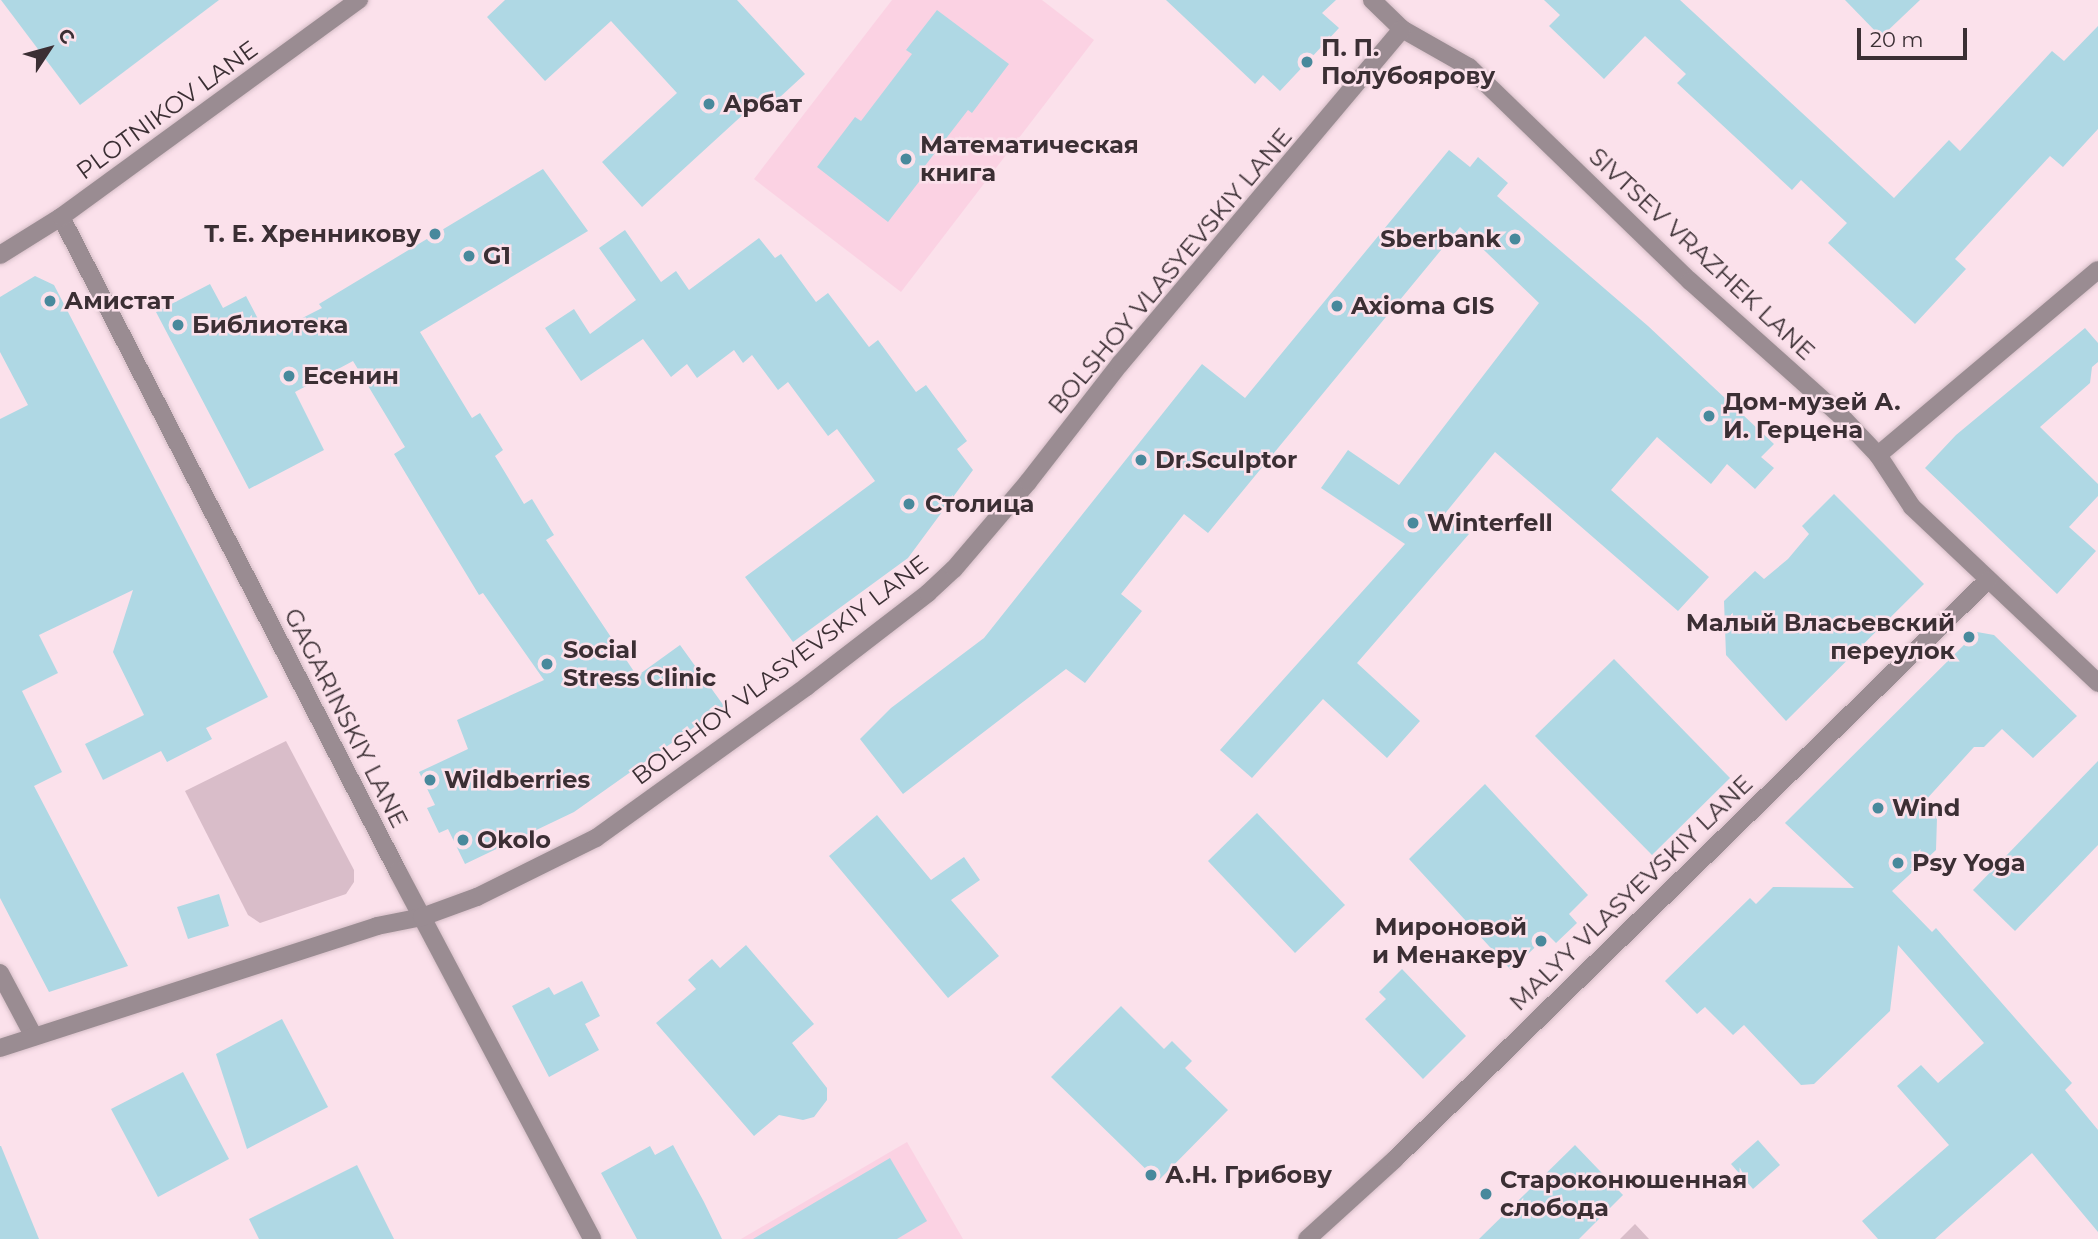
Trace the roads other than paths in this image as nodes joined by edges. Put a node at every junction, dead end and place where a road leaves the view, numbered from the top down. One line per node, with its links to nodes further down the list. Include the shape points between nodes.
1 (359, 0): 4 (street, PLOTNIKOV LANE)
2 (1372, 0): 3 (street, SIVTSEV VRAZHEK LANE)
3 (1402, 29): 7 (street, SIVTSEV VRAZHEK LANE, via 1469,67 1690,282 1840,415); 10 (street, BOLSHOY VLASYEVSKIY LANE, via 1120,364 1012,502 928,593 596,838 477,897)
4 (61, 217): 5 (street, PLOTNIKOV LANE); 10 (street, GAGARINSKIY LANE)
5 (0, 255)
6 (2098, 270): 7 (street)
7 (1878, 455): 8 (street, SIVTSEV VRAZHEK LANE, via 1912,507)
8 (1988, 580): 9 (street, SIVTSEV VRAZHEK LANE); 15 (street, MALYY VLASYEVSKIY LANE, via 1402,1153)
9 (2098, 683)
10 (422, 917): 12 (street, BOLSHOY VLASYEVSKIY LANE, via 377,926); 14 (street, GAGARINSKIY LANE)
11 (0, 973): 12 (street)
12 (34, 1037): 13 (street, BOLSHOY VLASYEVSKIY LANE)
13 (0, 1048)
14 (592, 1239)
15 (1307, 1239)

